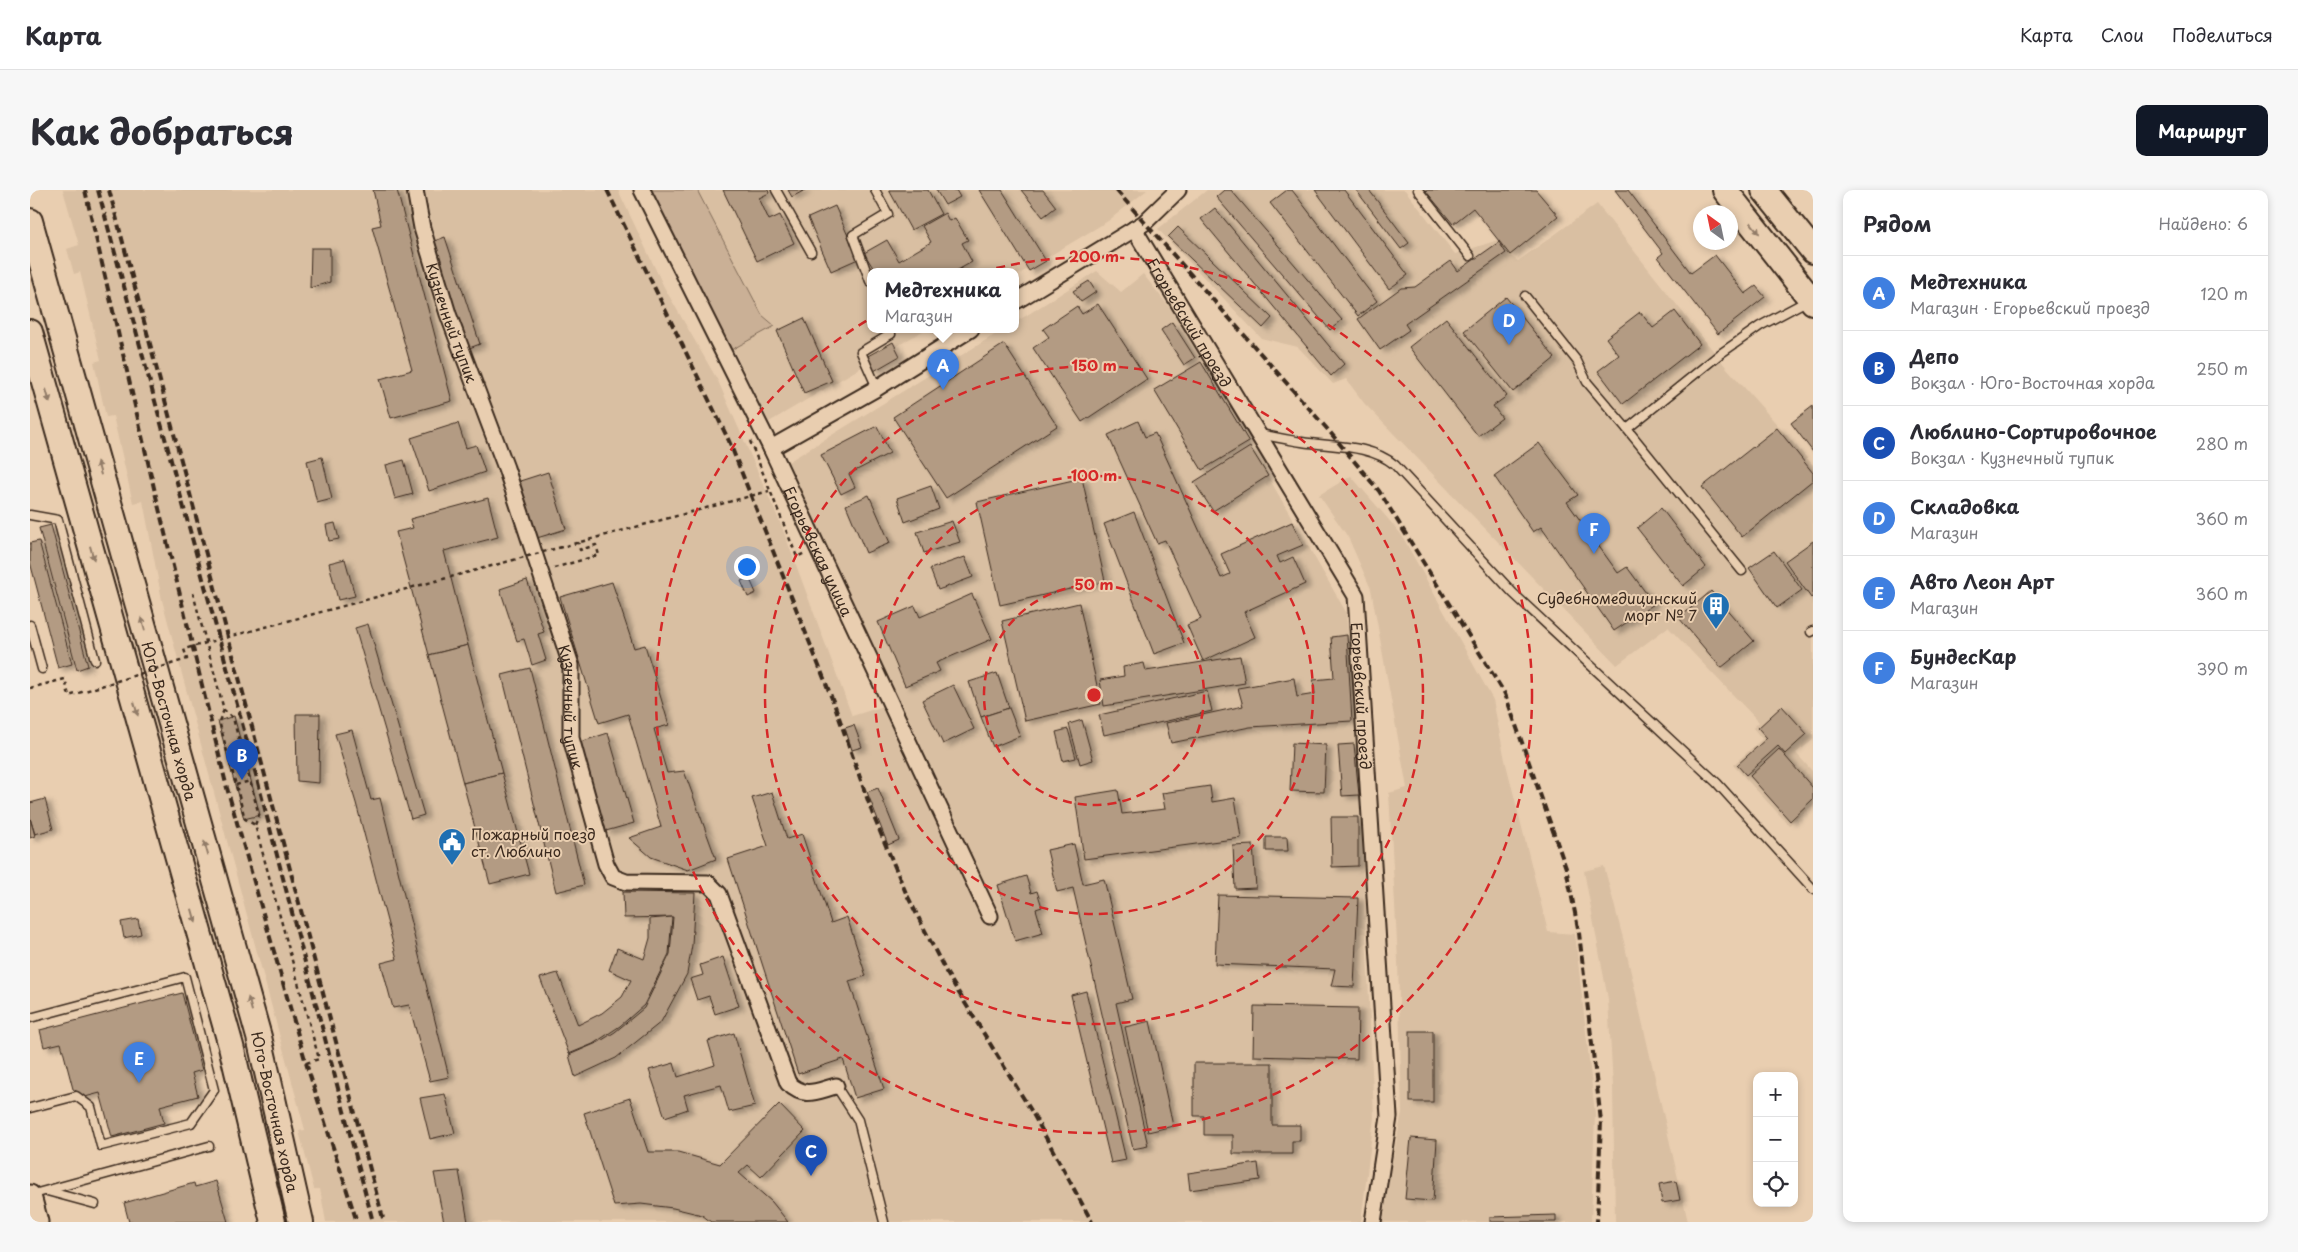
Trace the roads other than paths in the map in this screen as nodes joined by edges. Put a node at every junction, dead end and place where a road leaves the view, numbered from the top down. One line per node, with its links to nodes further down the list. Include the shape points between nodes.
1 (415, 190): 33 (street, Кузнечный тупик, via 422,228 448,314 506,468 572,665 571,738 606,864 613,878 626,882 708,883 720,894 788,1083 797,1092 807,1093)
2 (642, 190): 24 (street, Егорьевская улица)
3 (776, 190): 12 (lane)
4 (875, 190): 14 (lane, via 888,214 853,235)
5 (1178, 190): 10 (street)
6 (1418, 190): 13 (lane)
7 (1725, 190): 17 (main road, one-way to 17)
8 (1764, 190): 11 (main road)
9 (30, 221): 40 (main road, Юго-Восточная хорда, one-way to 9, via 259,1037)
10 (1134, 229): 16 (street); 23 (street, Егорьевский проезд)
11 (1813, 251)
12 (810, 252)
13 (1470, 256)
14 (867, 273)
15 (1525, 296): 22 (lane, via 1577,361 1587,382)
16 (1019, 299)
17 (1813, 302): 22 (lane, via 1801,304 1760,326)
18 (30, 332): 39 (main road, Юго-Восточная хорда, one-way to 39, via 231,1046)
19 (891, 333): 21 (lane, via 861,352)
20 (965, 333): 21 (street)
21 (877, 388): 24 (street)
22 (1627, 429): 26 (lane)
23 (1258, 433): 30 (lane, via 1372,451 1395,464 1513,593 1717,783); 42 (street, Егорьевский проезд, via 1356,596 1389,1117)
24 (771, 448): 31 (street, Егорьевская улица)
25 (30, 515): 28 (lane, via 58,520)
26 (1742, 571)
27 (30, 625): 29 (lane)
28 (96, 660)
29 (42, 669)
30 (1813, 889)
31 (990, 916)
32 (30, 1018): 34 (lane, via 185,977 214,1090 191,1123 102,1146 91,1107 76,1096)
33 (836, 1086): 41 (lane, via 858,1120)
34 (30, 1108)
35 (208, 1146): 36 (lane)
36 (35, 1194): 37 (lane); 38 (main road)
37 (96, 1204)
38 (37, 1222)
39 (273, 1222)
40 (301, 1222)
41 (884, 1222)
42 (1373, 1222)

